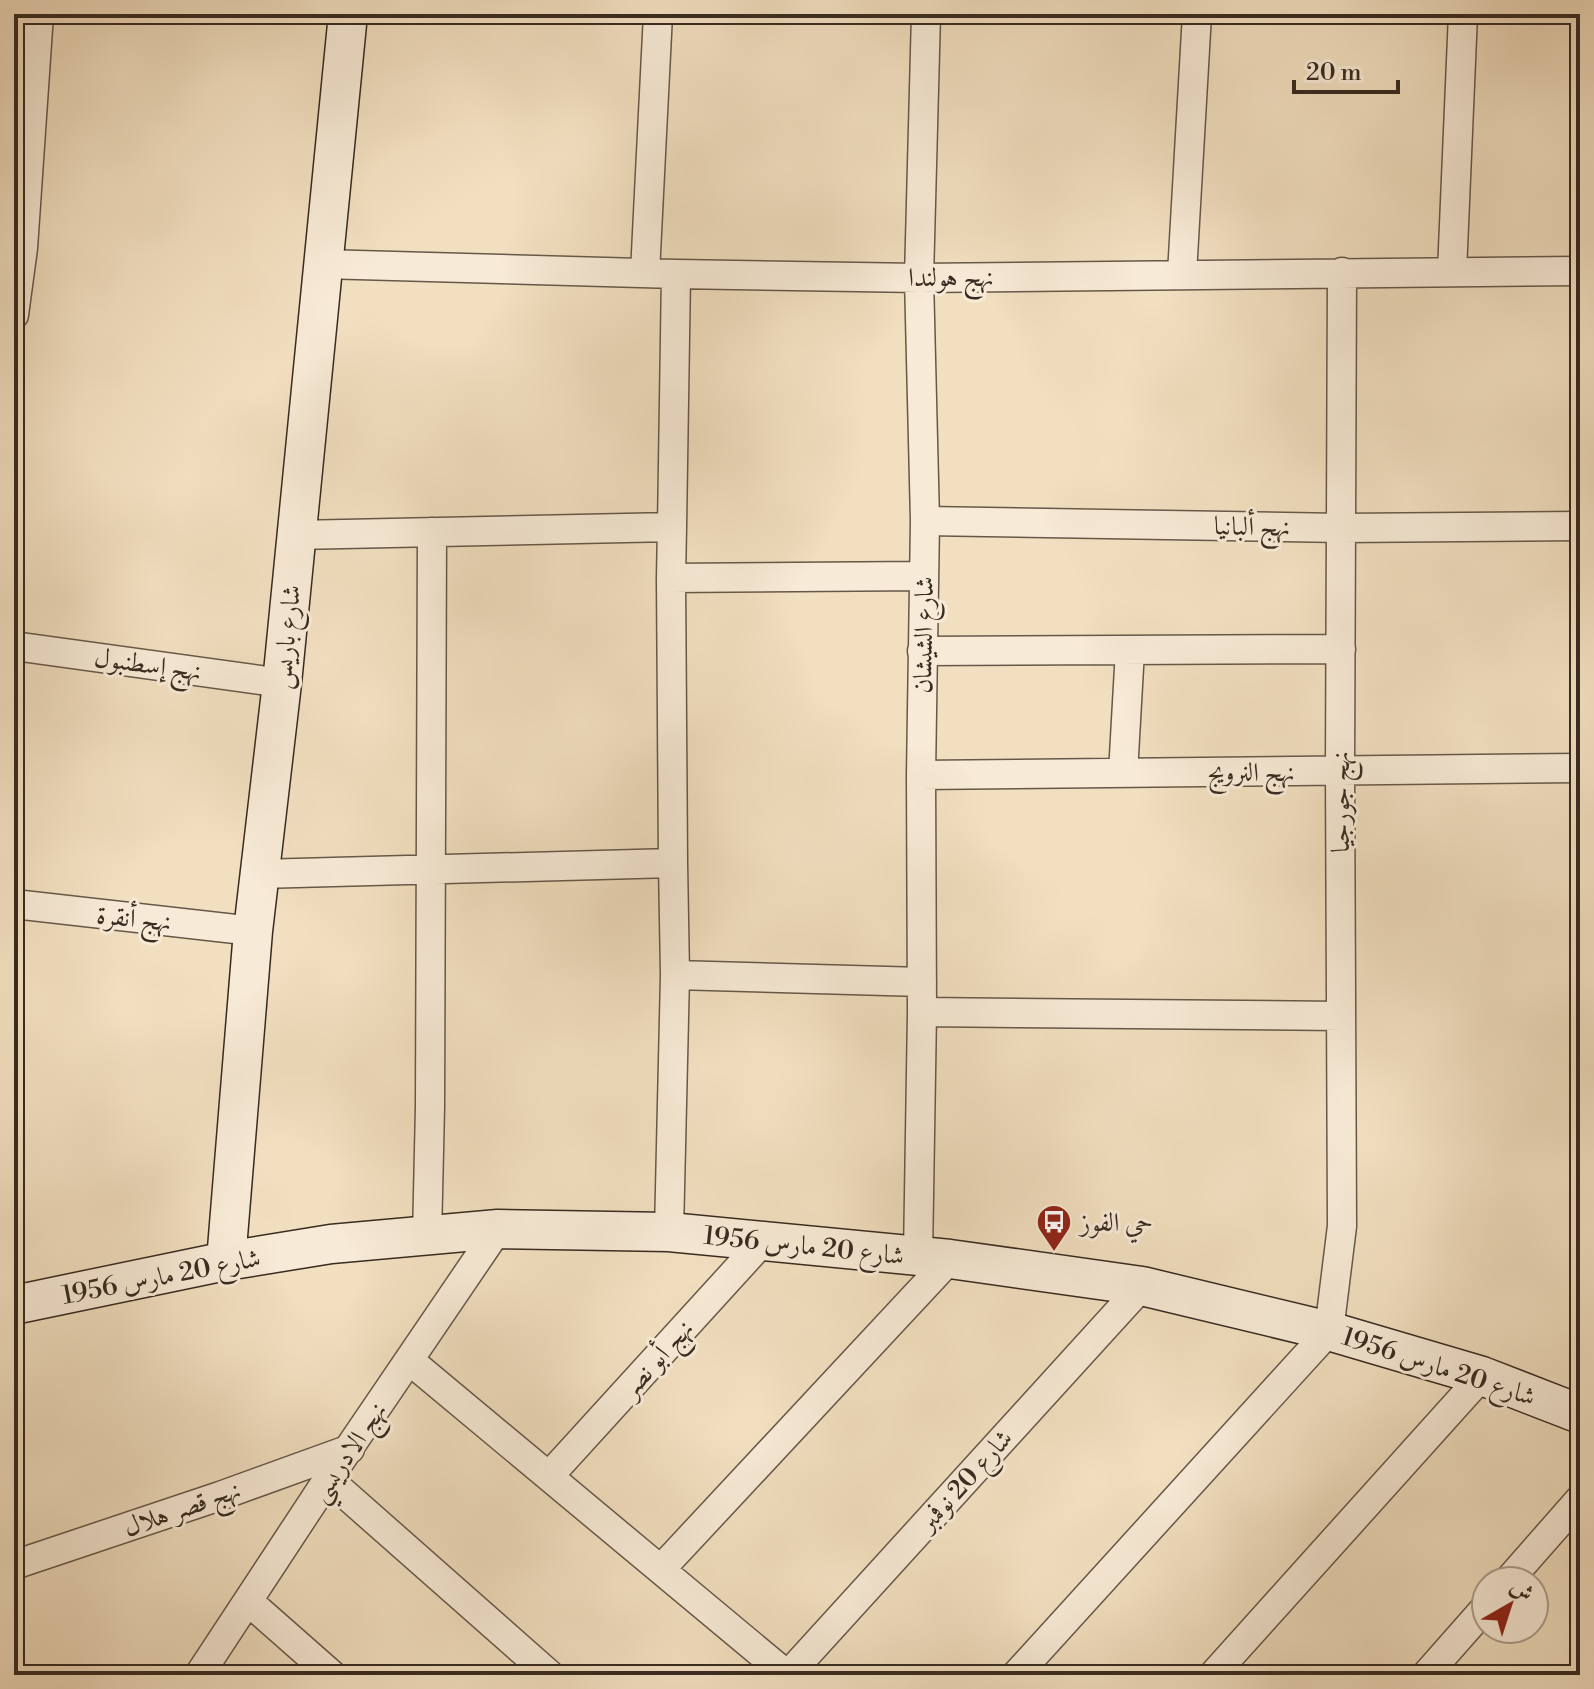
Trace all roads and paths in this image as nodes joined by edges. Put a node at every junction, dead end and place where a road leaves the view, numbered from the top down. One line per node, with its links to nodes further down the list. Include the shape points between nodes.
1 (39, 14): 7 (street)
2 (348, 14): 8 (street, شارع باريس)
3 (658, 14): 12 (street)
4 (926, 14): 15 (street, شارع الشيشان)
5 (1197, 14): 14 (street)
6 (1463, 14): 11 (street)
7 (18, 248): 16 (street)
8 (322, 264): 12 (street, نهج هولندا); 22 (street, شارع باريس)
9 (1580, 271): 11 (street, نهج هولندا)
10 (1342, 272): 11 (street, نهج هولندا); 14 (street, نهج هولندا); 20 (street, نهج جورجيا)
11 (1452, 272)
12 (645, 273): 13 (street, نهج هولندا)
13 (676, 274): 15 (street, نهج هولندا); 19 (street)
14 (1182, 274): 15 (street, نهج هولندا)
15 (919, 278): 17 (street, شارع الشيشان)
16 (14, 315)
17 (925, 521): 20 (street, نهج ألبانيا); 23 (street, شارع الشيشان)
18 (1580, 526): 20 (street, نهج ألبانيا)
19 (672, 527): 21 (street); 24 (street)
20 (1342, 528): 26 (street, نهج جورجيا)
21 (432, 532): 22 (street); 35 (street)
22 (296, 535): 29 (street, شارع باريس)
23 (923, 576): 24 (street); 28 (street, شارع الشيشان)
24 (671, 578): 34 (street)
25 (14, 646): 29 (street, نهج إسطنبول)
26 (1341, 649): 27 (street); 31 (street, نهج جورجيا)
27 (1130, 650): 28 (street); 32 (street)
28 (922, 651): 33 (street, شارع الشيشان)
29 (282, 683): 36 (street, شارع باريس)
30 (1580, 768): 31 (street, نهج النرويج)
31 (1340, 771): 32 (street, نهج النرويج); 42 (street, نهج جورجيا)
32 (1123, 773): 33 (street, نهج النرويج)
33 (921, 775): 40 (street, شارع الشيشان)
34 (673, 863): 35 (street); 39 (street)
35 (431, 869): 36 (street); 45 (street)
36 (259, 874): 38 (street, شارع باريس)
37 (14, 904): 38 (street, نهج أنقرة)
38 (253, 931): 48 (street, شارع باريس)
39 (675, 975): 40 (street); 44 (street)
40 (922, 982): 41 (street, شارع الشيشان)
41 (922, 1012): 42 (street); 47 (street, شارع الشيشان)
42 (1340, 1016): 51 (street, نهج جورجيا, via 1342,1226)
43 (498, 1229): 44 (street, شارع 20 مارس 1956); 45 (street, شارع 20 مارس 1956); 52 (street, نهج الادريسي)
44 (669, 1232): 46 (street, شارع 20 مارس 1956)
45 (427, 1237): 48 (street, شارع 20 مارس 1956, via 331,1244)
46 (764, 1240): 47 (street, شارع 20 مارس 1956); 56 (street, نهج أبو نصر)
47 (934, 1257): 49 (street, شارع 20 مارس 1956); 61 (street)
48 (226, 1261): 50 (street, شارع 20 مارس 1956)
49 (1142, 1286): 51 (street, شارع 20 مارس 1956); 67 (street, شارع 20 نوفمبر)
50 (14, 1305)
51 (1329, 1331): 53 (street, شارع 20 مارس 1956); 68 (street)
52 (409, 1360): 55 (street, نهج الادريسي); 56 (street)
53 (1482, 1376): 54 (street, شارع 20 مارس 1956); 69 (street)
54 (1580, 1414)
55 (350, 1449): 57 (street, نهج الادريسي); 59 (street, نهج قصر هلال)
56 (549, 1476): 61 (street)
57 (328, 1479): 62 (street, نهج الادريسي); 66 (street)
58 (1580, 1499): 60 (street)
59 (14, 1565)
60 (1522, 1565)
61 (661, 1569): 67 (street)
62 (248, 1601): 64 (street, نهج الادريسي); 65 (street)
63 (1470, 1625): 70 (street)
64 (199, 1675)
65 (332, 1675)
66 (550, 1675)
67 (788, 1675)
68 (1016, 1675)
69 (1213, 1675)
70 (1426, 1675)

